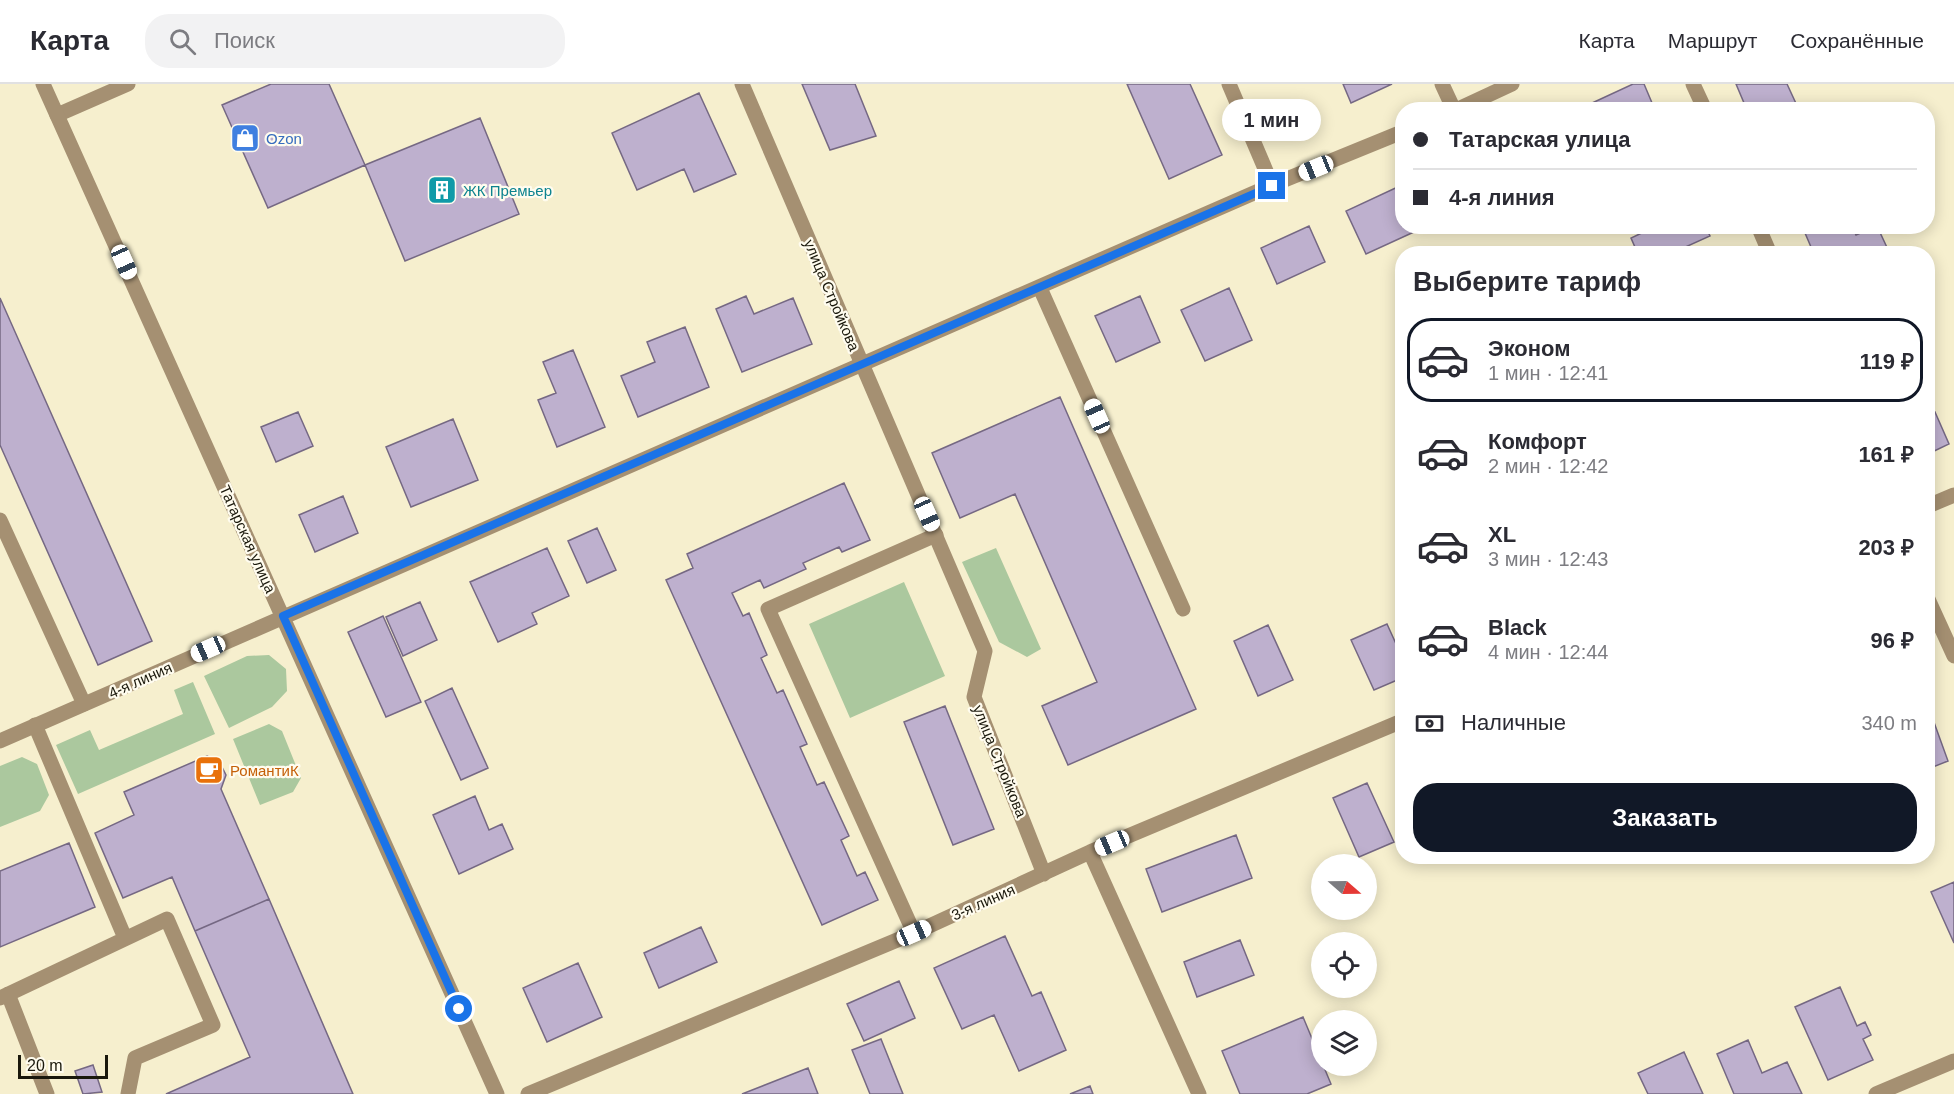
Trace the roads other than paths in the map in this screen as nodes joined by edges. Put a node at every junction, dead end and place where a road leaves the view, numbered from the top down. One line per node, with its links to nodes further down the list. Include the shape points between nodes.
1 (43, 84): 11 (street, Татарская улица)
2 (128, 84): 11 (street)
3 (742, 84): 15 (street, улица Стройкова)
4 (1229, 84): 13 (street)
5 (1442, 84): 8 (street)
6 (1512, 84): 9 (street)
7 (1694, 84): 10 (street)
8 (1451, 102)
9 (1473, 102)
10 (1702, 102)
11 (57, 115): 22 (street, Татарская улица)
12 (1395, 135): 13 (street, 4-я линия)
13 (1272, 186): 14 (street, 4-я линия)
14 (1040, 288): 15 (street, 4-я линия); 20 (street)
15 (862, 366): 19 (street, улица Стройкова); 22 (street, 4-я линия)
16 (1954, 495): 17 (street)
17 (1935, 503)
18 (0, 520): 24 (street)
19 (936, 535): 29 (street, улица Стройкова, via 985,651 974,697); 30 (street, via 768,609)
20 (1183, 609)
21 (1935, 614): 23 (street)
22 (283, 616): 24 (street, 4-я линия); 36 (street, Татарская улица)
23 (1954, 656)
24 (84, 704): 26 (street, 4-я линия)
25 (1395, 724): 28 (street, 3-я линия)
26 (35, 725): 27 (street, 4-я линия); 31 (street)
27 (0, 741)
28 (1090, 852): 29 (street, 3-я линия); 38 (street)
29 (1044, 874): 30 (street, 3-я линия)
30 (914, 933): 37 (street, 3-я линия)
31 (124, 938): 32 (street); 35 (street, via 167,919 213,1025 135,1058)
32 (4, 996): 34 (street)
33 (1954, 1061): 39 (street)
34 (47, 1094)
35 (128, 1094)
36 (497, 1094)
37 (528, 1094)
38 (1199, 1094)
39 (1876, 1094)

